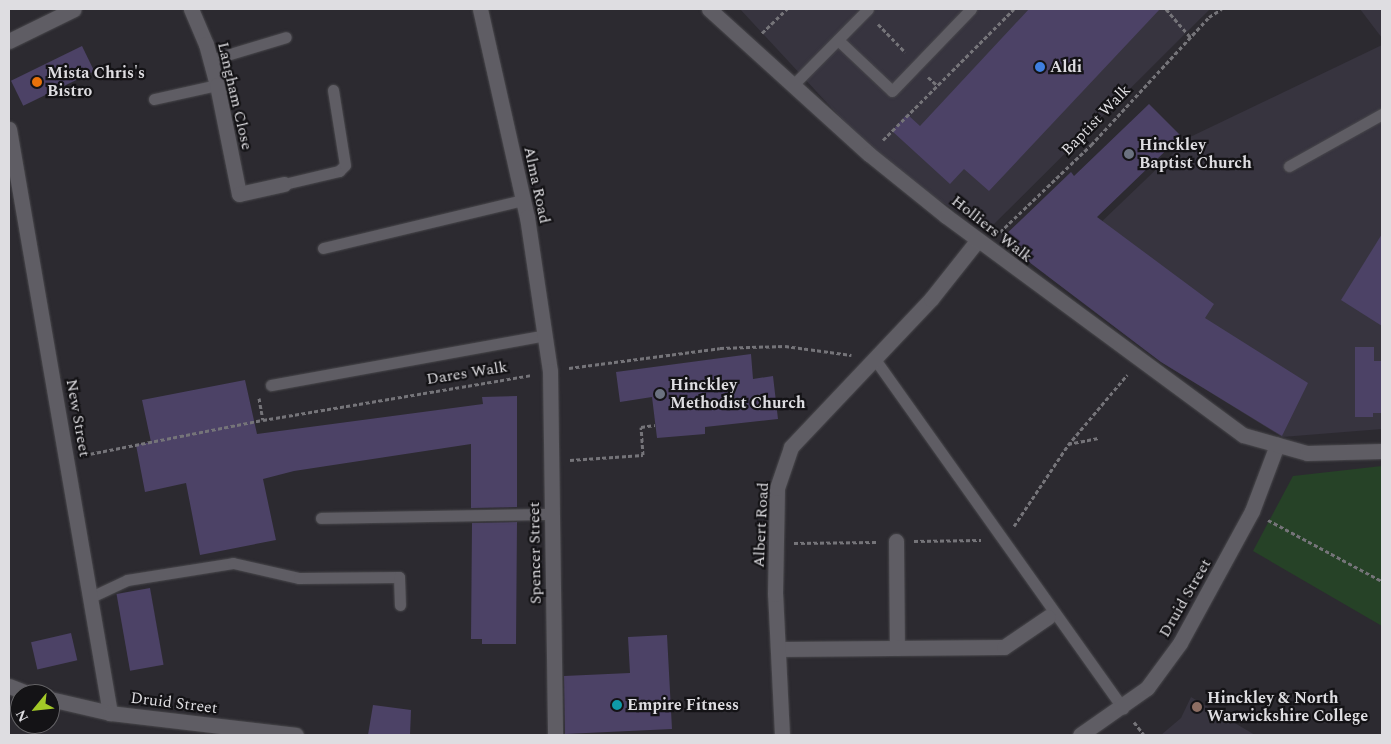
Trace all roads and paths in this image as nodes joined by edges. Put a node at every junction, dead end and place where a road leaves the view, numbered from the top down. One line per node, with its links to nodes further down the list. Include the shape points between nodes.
1 (74, 9): 14 (street)
2 (191, 9): 16 (street, Langham Close)
3 (480, 9): 28 (street, Alma Road)
4 (709, 9): 15 (street, Holliers Walk)
5 (787, 9): 15 (path)
6 (970, 9): 17 (lane)
7 (1014, 9): 18 (path)
8 (1166, 9): 12 (path)
9 (1222, 9): 12 (path, Baptist Walk)
10 (867, 10): 13 (lane); 17 (path)
11 (286, 37): 16 (lane)
12 (1190, 37): 29 (path, Baptist Walk, via 1091,145)
13 (838, 40): 17 (lane, via 892,91); 20 (lane)
14 (9, 41)
15 (748, 47): 20 (street, Holliers Walk)
16 (210, 60): 19 (street, Langham Close)
17 (917, 65): 18 (path)
18 (937, 85): 25 (path)
19 (217, 86): 22 (lane); 27 (street, Langham Close, via 239,194)
20 (792, 86): 25 (street, Holliers Walk)
21 (333, 90): 27 (lane, via 346,165 339,171)
22 (154, 99)
23 (1382, 114): 26 (lane)
24 (9, 129): 41 (street, New Street)
25 (869, 154): 29 (street, Holliers Walk)
26 (1289, 166)
27 (284, 184)
28 (523, 200): 30 (lane); 31 (street, Alma Road)
29 (982, 244): 32 (street, Albert Road); 33 (street, Holliers Walk)
30 (323, 248)
31 (545, 335): 34 (street, Alma Road); 35 (lane)
32 (874, 358): 34 (path, Dares Walk, via 785,346 720,348); 46 (lane); 53 (street, Albert Road, via 790,447 777,488 776,594)
33 (1140, 360): 38 (path); 39 (street, Holliers Walk, via 1243,435)
34 (550, 371): 41 (path, Dares Walk, via 254,421); 42 (street, Spencer Street)
35 (271, 385)
36 (655, 425): 42 (path, via 641,427 643,455)
37 (1098, 438): 38 (path)
38 (1068, 444): 46 (path)
39 (1277, 445): 40 (street, Holliers Walk, via 1307,453); 43 (street, Druid Street)
40 (1382, 451)
41 (68, 458): 49 (street, New Street)
42 (552, 461): 44 (street, Spencer Street)
43 (1252, 511): 48 (path); 55 (street, Druid Street, via 1180,643 1147,688)
44 (552, 514): 45 (lane); 58 (street, Spencer Street)
45 (321, 518)
46 (1005, 540): 55 (lane)
47 (896, 541): 52 (street)
48 (1382, 581)
49 (91, 597): 50 (lane, via 126,580 233,563 299,578 399,577); 56 (street, New Street)
50 (400, 605)
51 (1048, 617): 52 (street, via 1004,647)
52 (897, 648): 53 (street)
53 (780, 649): 59 (street, Albert Road)
54 (60, 701): 56 (street, Druid Street)
55 (1123, 708): 60 (street, Druid Street)
56 (110, 713): 57 (street, Druid Street)
57 (296, 735)
58 (555, 735)
59 (782, 735)
60 (1080, 735)

